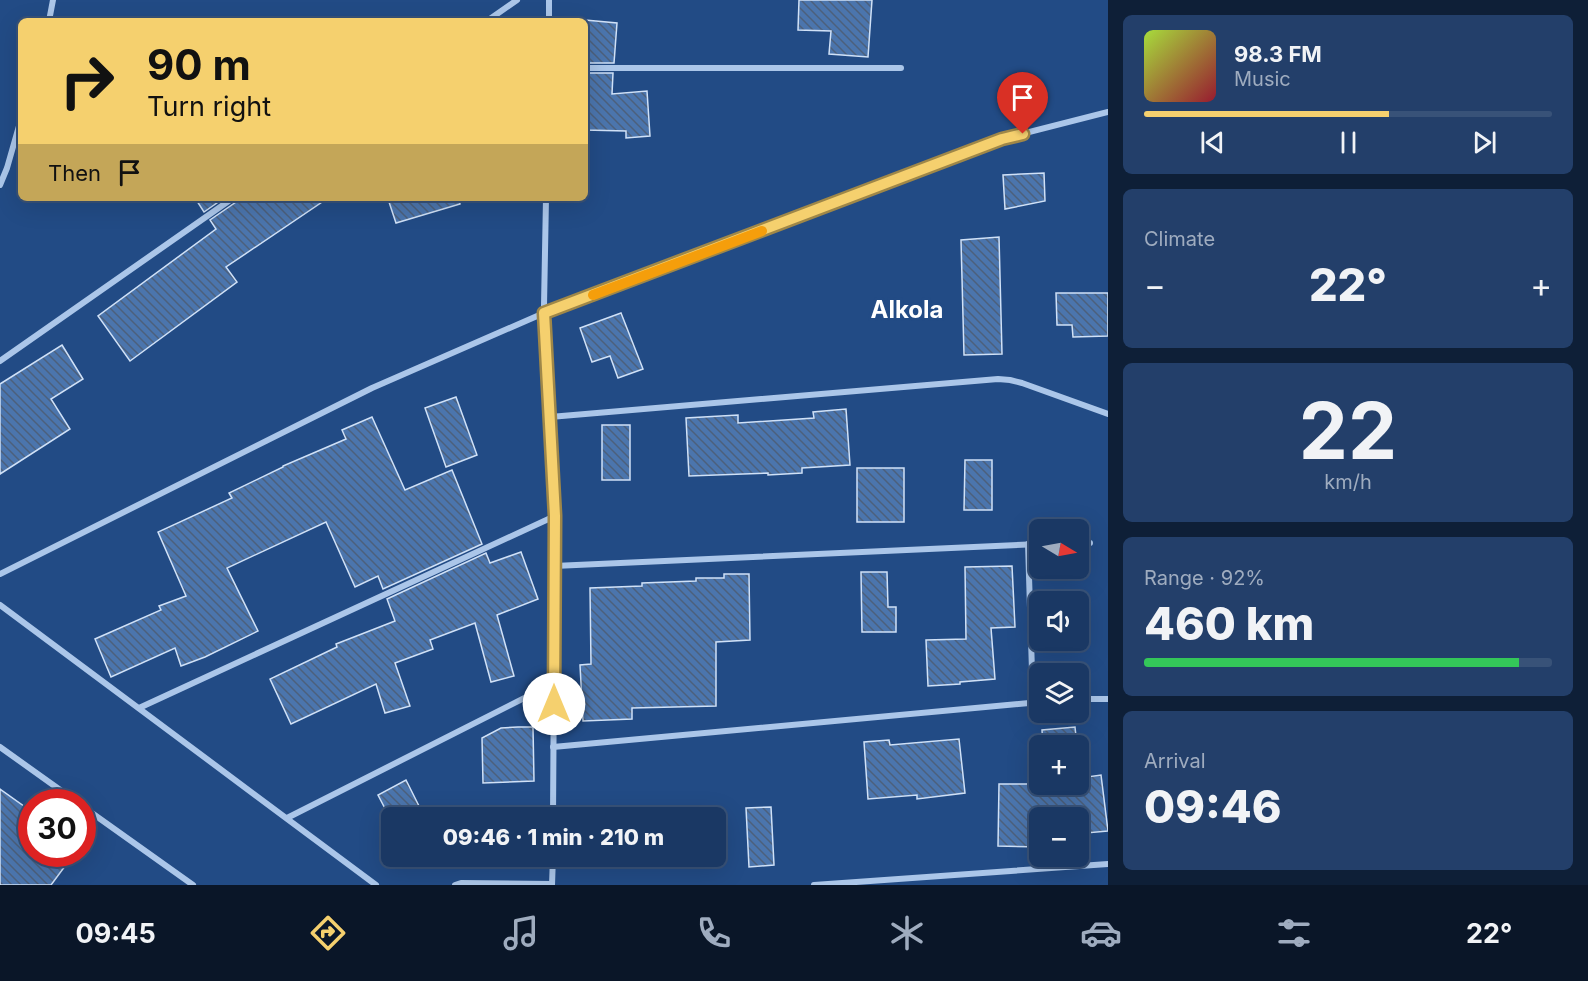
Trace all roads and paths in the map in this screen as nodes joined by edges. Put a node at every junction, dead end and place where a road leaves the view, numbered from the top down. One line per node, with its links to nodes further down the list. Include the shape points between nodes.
1 (53, 0): 4 (street)
2 (517, 0): 5 (street)
3 (549, 0): 6 (street)
4 (50, 18)
5 (490, 18)
6 (549, 18)
7 (588, 68): 8 (street)
8 (901, 69)
9 (1108, 112): 14 (street, via 1002,139)
10 (18, 129): 11 (street)
11 (0, 185)
12 (229, 201): 15 (street)
13 (546, 201): 14 (street)
14 (544, 313): 17 (street); 21 (street, via 372,388)
15 (0, 361)
16 (1108, 414): 17 (street, via 1022,383 998,379)
17 (550, 417): 18 (street)
18 (555, 516): 20 (street); 28 (street)
19 (1028, 544): 20 (street); 23 (street)
20 (554, 566): 24 (street)
21 (0, 574)
22 (0, 605): 28 (street)
23 (1034, 663)
24 (554, 683): 30 (street); 34 (street)
25 (1089, 699): 26 (street)
26 (1108, 699)
27 (1029, 703): 30 (street)
28 (139, 708): 34 (street)
29 (0, 747): 31 (street)
30 (553, 747): 32 (street)
31 (59, 789)
32 (553, 807)
33 (96, 816): 38 (street)
34 (287, 818): 39 (street)
35 (1108, 864): 41 (street)
36 (553, 867): 37 (street)
37 (552, 884): 40 (street)
38 (193, 885)
39 (376, 885)
40 (455, 885)
41 (814, 885)

